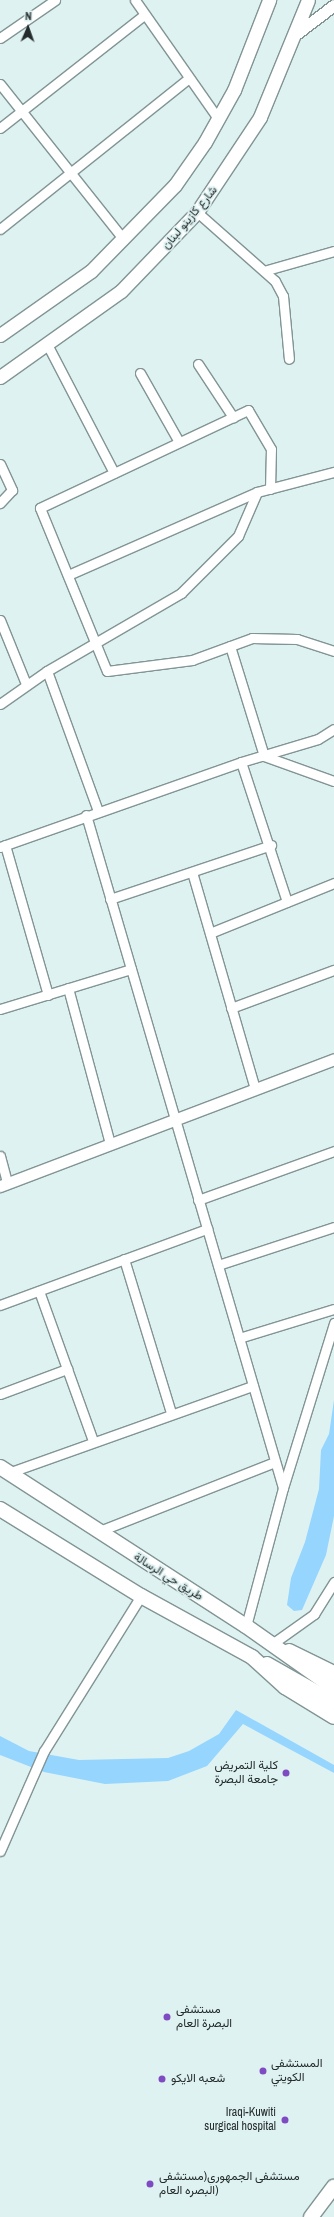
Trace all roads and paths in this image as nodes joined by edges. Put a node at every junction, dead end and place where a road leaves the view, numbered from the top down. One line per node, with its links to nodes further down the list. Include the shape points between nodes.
1 (55, 0): 8 (street)
2 (135, 0): 6 (street)
3 (269, 0): 12 (main road)
4 (308, 0): 7 (main road, شارع كازينو لبنان)
5 (334, 5): 7 (street)
6 (144, 15): 9 (street); 11 (street)
7 (296, 34): 15 (main road, شارع كازينو لبنان, via 260,117)
8 (0, 38)
9 (188, 79): 12 (street); 14 (street)
10 (0, 84): 11 (street)
11 (21, 112): 13 (street); 14 (street)
12 (219, 120): 17 (main road, via 175,185)
13 (0, 128)
14 (69, 174): 16 (street); 17 (street)
15 (197, 212): 19 (street); 21 (main road, شارع كازينو لبنان, via 121,291)
16 (0, 229)
17 (124, 240): 20 (main road, via 68,289)
18 (334, 251): 19 (street)
19 (266, 270): 22 (street, via 283,296)
20 (0, 335)
21 (48, 346): 25 (main road, شارع كازينو لبنان); 30 (street)
22 (290, 359)
23 (198, 364): 26 (street)
24 (140, 373): 27 (street)
25 (0, 377)
26 (233, 417): 27 (street); 31 (street, via 248,410 271,449)
27 (178, 442): 30 (street)
28 (0, 464): 33 (street, via 12,486 9,497)
29 (334, 472): 31 (street)
30 (114, 473): 34 (street, via 40,508)
31 (270, 489): 32 (street)
32 (257, 492): 34 (street); 36 (street, via 238,536 181,593)
33 (0, 503)
34 (68, 575): 36 (street)
35 (0, 620): 40 (street)
36 (96, 644): 37 (street, via 106,671 142,670 192,660); 39 (street)
37 (230, 646): 38 (street, via 252,638 297,639); 43 (street)
38 (334, 651)
39 (47, 671): 40 (street); 46 (street)
40 (26, 684): 41 (street)
41 (0, 704)
42 (334, 729): 43 (street, via 318,740)
43 (264, 756): 44 (street); 45 (street)
44 (241, 762): 46 (street); 48 (street)
45 (334, 781)
46 (98, 811): 47 (street)
47 (86, 815): 49 (street); 52 (street)
48 (271, 845): 50 (street); 53 (street)
49 (3, 846): 58 (street)
50 (192, 872): 52 (street); 54 (street)
51 (334, 883): 53 (street)
52 (110, 899): 55 (street)
53 (287, 902): 54 (street)
54 (210, 933): 59 (street)
55 (131, 969): 57 (street); 63 (street)
56 (334, 970): 59 (street)
57 (68, 988): 58 (street); 64 (street)
58 (48, 995): 60 (street)
59 (232, 1008): 62 (street)
60 (0, 1009)
61 (334, 1059): 62 (street)
62 (255, 1089): 63 (street)
63 (175, 1119): 64 (street); 68 (street)
64 (110, 1144): 67 (street)
65 (334, 1151): 68 (street)
66 (0, 1156): 67 (street)
67 (4, 1184)
68 (198, 1200): 70 (street)
69 (334, 1228): 72 (street)
70 (207, 1229): 71 (street); 72 (street)
71 (124, 1259): 73 (street); 81 (street)
72 (218, 1266): 77 (street)
73 (39, 1290): 74 (street); 78 (street)
74 (0, 1305)
75 (334, 1309): 77 (street)
76 (334, 1323): 85 (street)
77 (239, 1338): 79 (street)
78 (67, 1369): 80 (street); 82 (street)
79 (253, 1386): 81 (street); 83 (street)
80 (0, 1394)
81 (171, 1413): 82 (street)
82 (93, 1442): 84 (street)
83 (275, 1462): 85 (street); 87 (street)
84 (4, 1470): 87 (main road, طريق حي الرسالة)
85 (283, 1488): 90 (street)
86 (0, 1509): 89 (main road)
87 (97, 1532): 90 (main road, طريق حي الرسالة)
88 (334, 1582): 91 (street, via 314,1614)
89 (141, 1596): 92 (main road); 97 (street, via 44,1751)
90 (246, 1626): 91 (main road, طريق حي الرسالة)
91 (272, 1644): 93 (main road); 94 (main road, طريق حي الرسالة)
92 (252, 1657): 95 (main road); 96 (main road, via 285,1687)
93 (334, 1673)
94 (334, 1688)
95 (334, 1702)
96 (334, 1717)
97 (0, 1851)
98 (334, 2187): 99 (main road)
99 (310, 2217)

